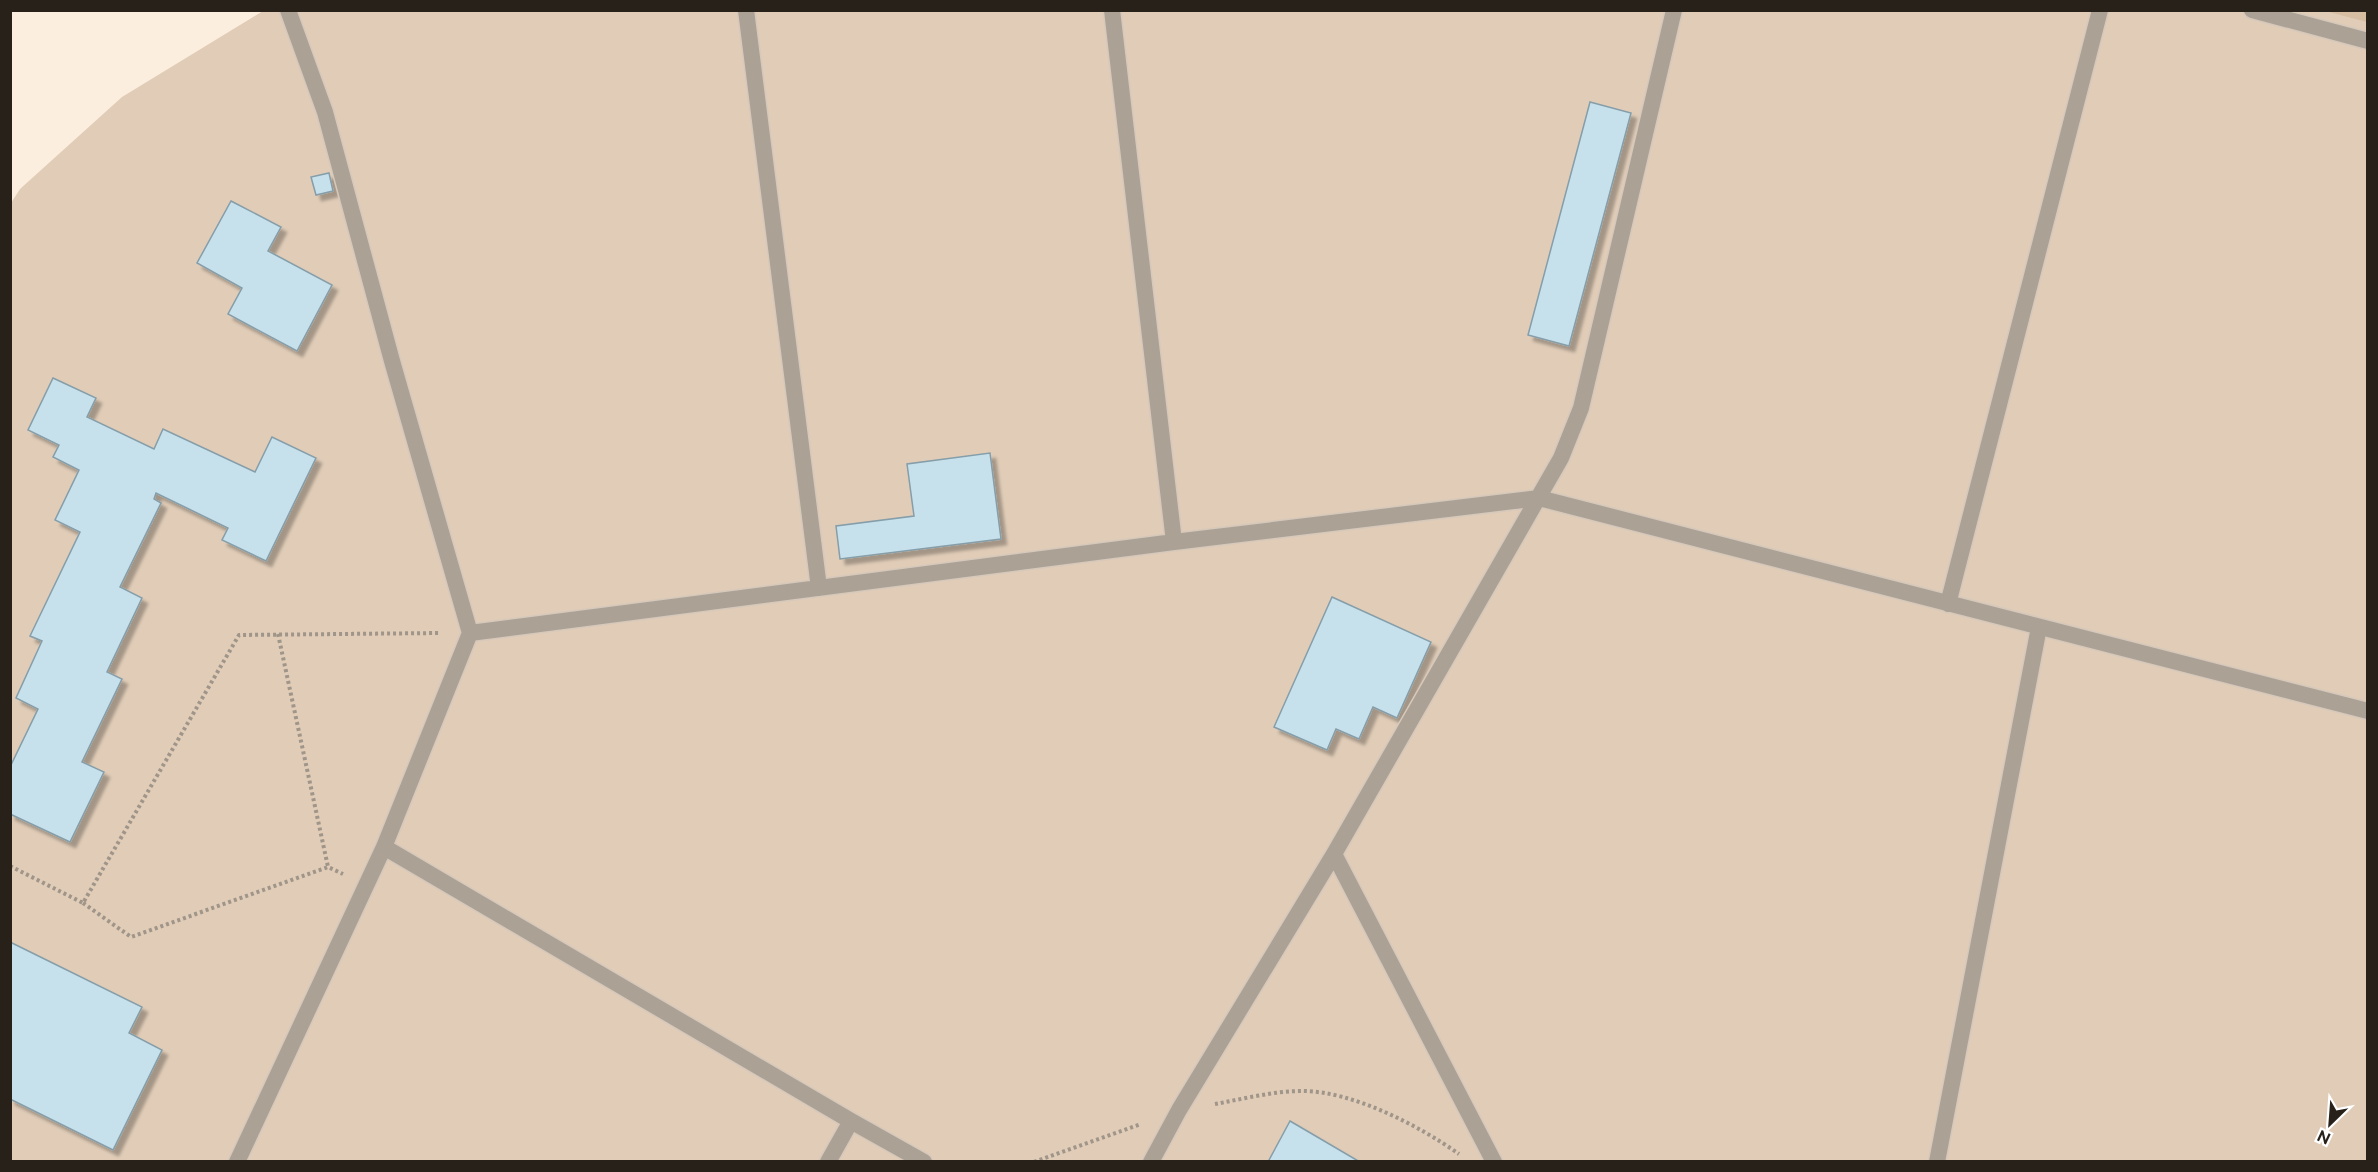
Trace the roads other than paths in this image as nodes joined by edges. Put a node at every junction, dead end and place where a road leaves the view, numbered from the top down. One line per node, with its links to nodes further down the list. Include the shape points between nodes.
1 (288, 10): 13 (lane, via 325,112)
2 (746, 10): 10 (lane)
3 (1112, 10): 9 (lane)
4 (1674, 10): 8 (lane, via 1581,408 1561,458)
5 (2100, 10): 11 (lane)
6 (2252, 10): 7 (lane)
7 (2367, 41)
8 (1539, 498): 9 (lane); 11 (lane); 16 (lane)
9 (1174, 542): 10 (lane)
10 (819, 588): 13 (lane)
11 (1948, 604): 12 (lane)
12 (2039, 627): 14 (lane); 23 (lane)
13 (470, 633): 15 (lane)
14 (2367, 711)
15 (384, 847): 17 (lane); 18 (lane)
16 (1334, 854): 21 (lane); 22 (lane)
17 (851, 1121): 19 (lane); 20 (lane)
18 (237, 1161)
19 (828, 1161)
20 (924, 1161)
21 (1151, 1161)
22 (1494, 1161)
23 (1937, 1161)

